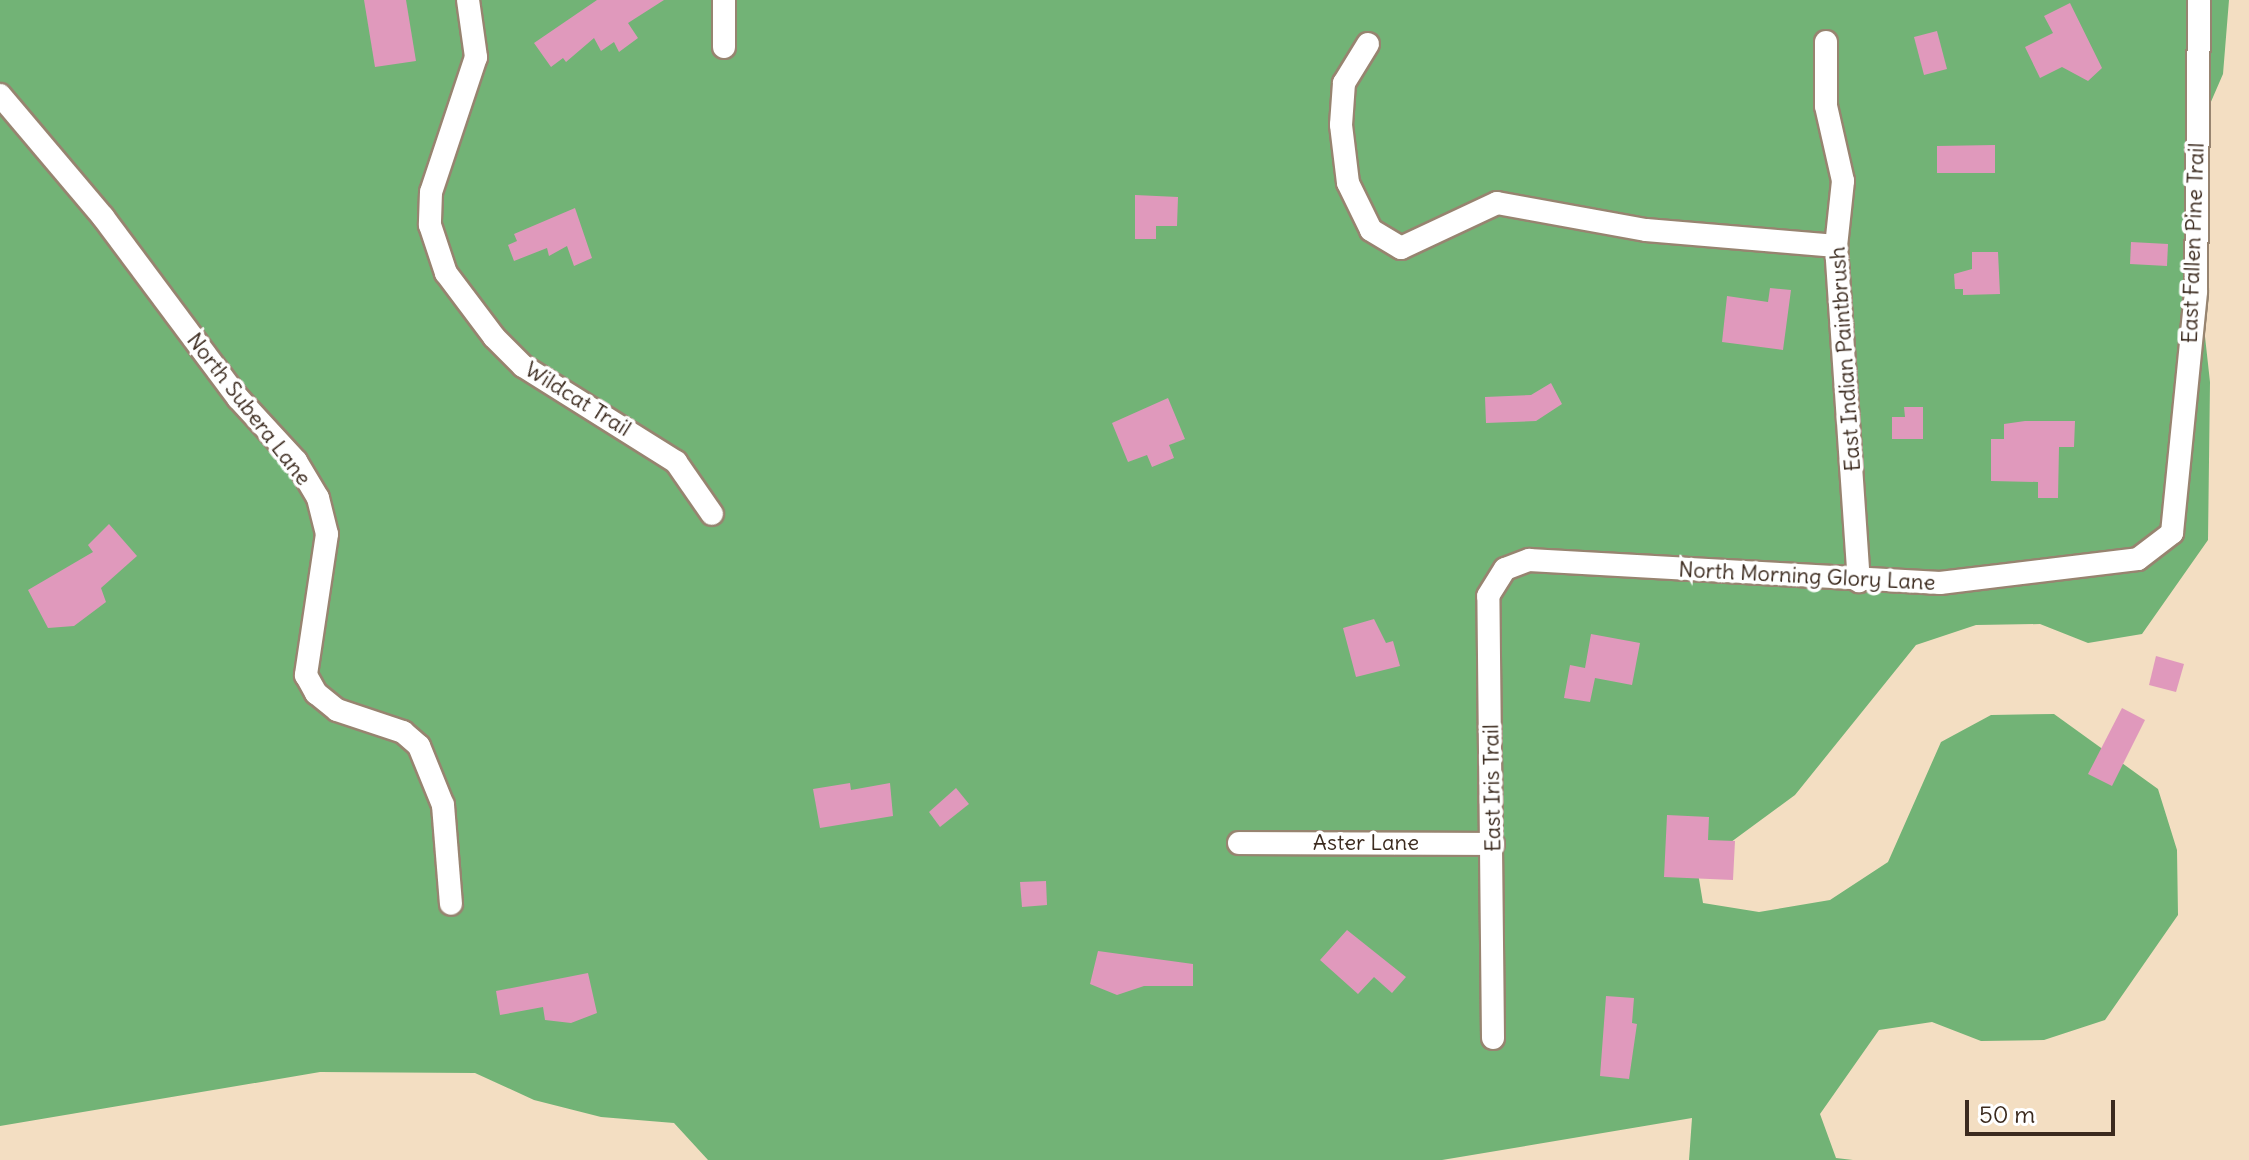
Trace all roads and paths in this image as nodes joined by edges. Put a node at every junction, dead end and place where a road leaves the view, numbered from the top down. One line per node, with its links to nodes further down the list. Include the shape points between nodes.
1 (468, 0): 9 (street, Wildcat Trail, via 476,57 431,192 430,225 446,273 523,366 676,462)
2 (724, 0): 6 (street)
3 (2199, 0): 10 (street, East Fallen Pine Trail, via 2196,291)
4 (1826, 42): 8 (street, East Indian Paintbrush, via 1826,106 1843,181)
5 (1368, 44): 8 (street, via 1344,83 1341,125 1348,183 1371,230 1401,248 1497,203 1646,230)
6 (724, 47)
7 (0, 95): 15 (street, North Subera Lane, via 103,217 238,398 296,461 318,498 327,534 306,675 316,693 337,710 403,732 419,746 443,805)
8 (1836, 246): 12 (street, East Indian Paintbrush)
9 (712, 514)
10 (2172, 533): 12 (street, North Morning Glory Lane, via 2138,559 2083,568 1940,583)
11 (1529, 560): 12 (street, North Morning Glory Lane); 14 (street, East Iris Trail, via 1505,569 1488,596)
12 (1859, 581)
13 (1239, 843): 14 (street, Aster Lane)
14 (1493, 844): 16 (street, East Iris Trail)
15 (451, 904)
16 (1493, 1038)

